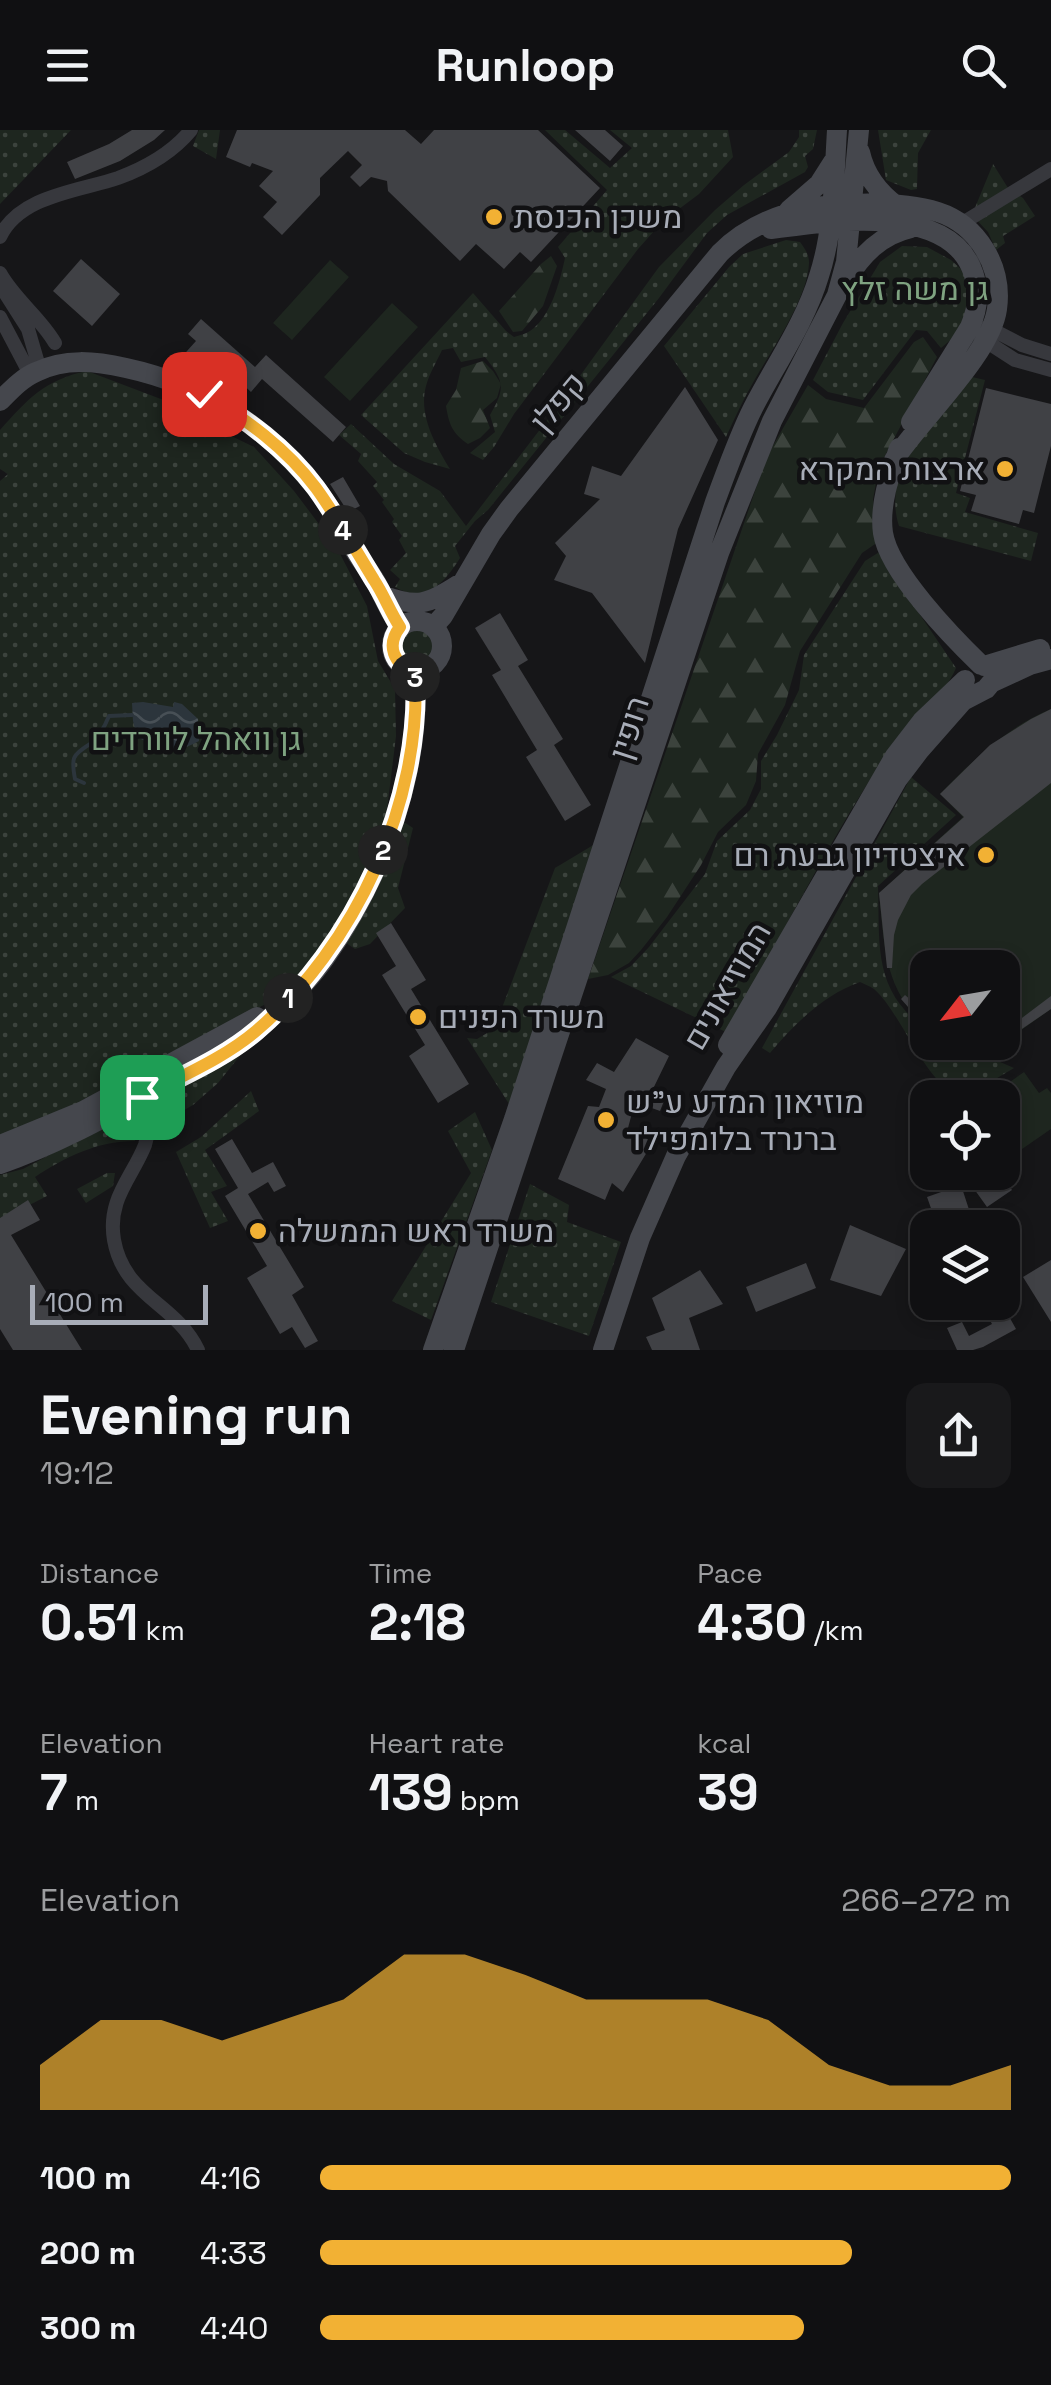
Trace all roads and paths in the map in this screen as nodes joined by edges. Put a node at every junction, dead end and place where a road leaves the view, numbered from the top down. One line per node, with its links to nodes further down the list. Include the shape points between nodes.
1 (191, 130): 11 (street, via 143,166 55,195 21,214)
2 (837, 130): 4 (street, רופין)
3 (859, 136): 6 (street, via 868,176); 7 (street, רופין)
4 (836, 155): 7 (street, רופין); 8 (street)
5 (1051, 169): 9 (street)
6 (897, 206): 7 (street); 9 (street, via 937,212)
7 (841, 213): 8 (street, קפלן); 10 (street); 12 (street, רופין); 16 (street, רופין, via 846,262)
8 (788, 220): 12 (street, via 814,235); 29 (street, קפלן, via 749,230 709,266 523,492)
9 (961, 224): 15 (street, via 987,253)
10 (918, 227): 16 (street, via 874,245); 18 (street, via 950,240 968,262 978,294)
11 (0, 237)
12 (824, 257): 41 (street, רופין, via 812,298 752,411 714,502)
13 (0, 272): 20 (street)
14 (0, 284): 25 (street, via 28,329)
15 (998, 292): 19 (street); 21 (street, via 1007,324)
16 (837, 295): 42 (street, רופין, via 764,437 724,538)
17 (0, 317): 25 (street)
18 (970, 327): 19 (street); 28 (street)
19 (988, 335): 21 (street); 23 (street); 26 (street)
20 (55, 343)
21 (1033, 350): 22 (street)
22 (1051, 354)
23 (1015, 360): 24 (street); 26 (street, via 986,361)
24 (1051, 370)
25 (35, 372): 27 (street); 30 (street, via 82,361 111,364 183,385 230,410 305,475)
26 (962, 373): 28 (street)
27 (0, 401)
28 (894, 460): 36 (street, via 882,529 890,554)
29 (464, 581): 30 (street, via 422,604 406,604); 32 (street, קפלן)
30 (380, 589): 31 (street)
31 (400, 627): 32 (street, via 420,621); 35 (street, via 393,654)
32 (433, 628): 35 (street, via 439,657)
33 (1051, 645): 36 (street)
34 (1051, 659): 36 (street)
35 (415, 671): 37 (street, via 406,781 391,829 323,962 276,1006)
36 (978, 677): 43 (street, המוזיאונים, via 922,721 895,756 690,1110 642,1201); 44 (street, המוזיאונים, via 897,780 767,1008 714,1087 656,1196)
37 (139, 1089): 38 (street); 39 (street, via 53,1144); 40 (street, via 147,1134 122,1185 114,1238 129,1278 186,1329)
38 (0, 1144)
39 (0, 1164)
40 (198, 1350)
41 (432, 1350)
42 (454, 1350)
43 (591, 1350)
44 (603, 1350)

